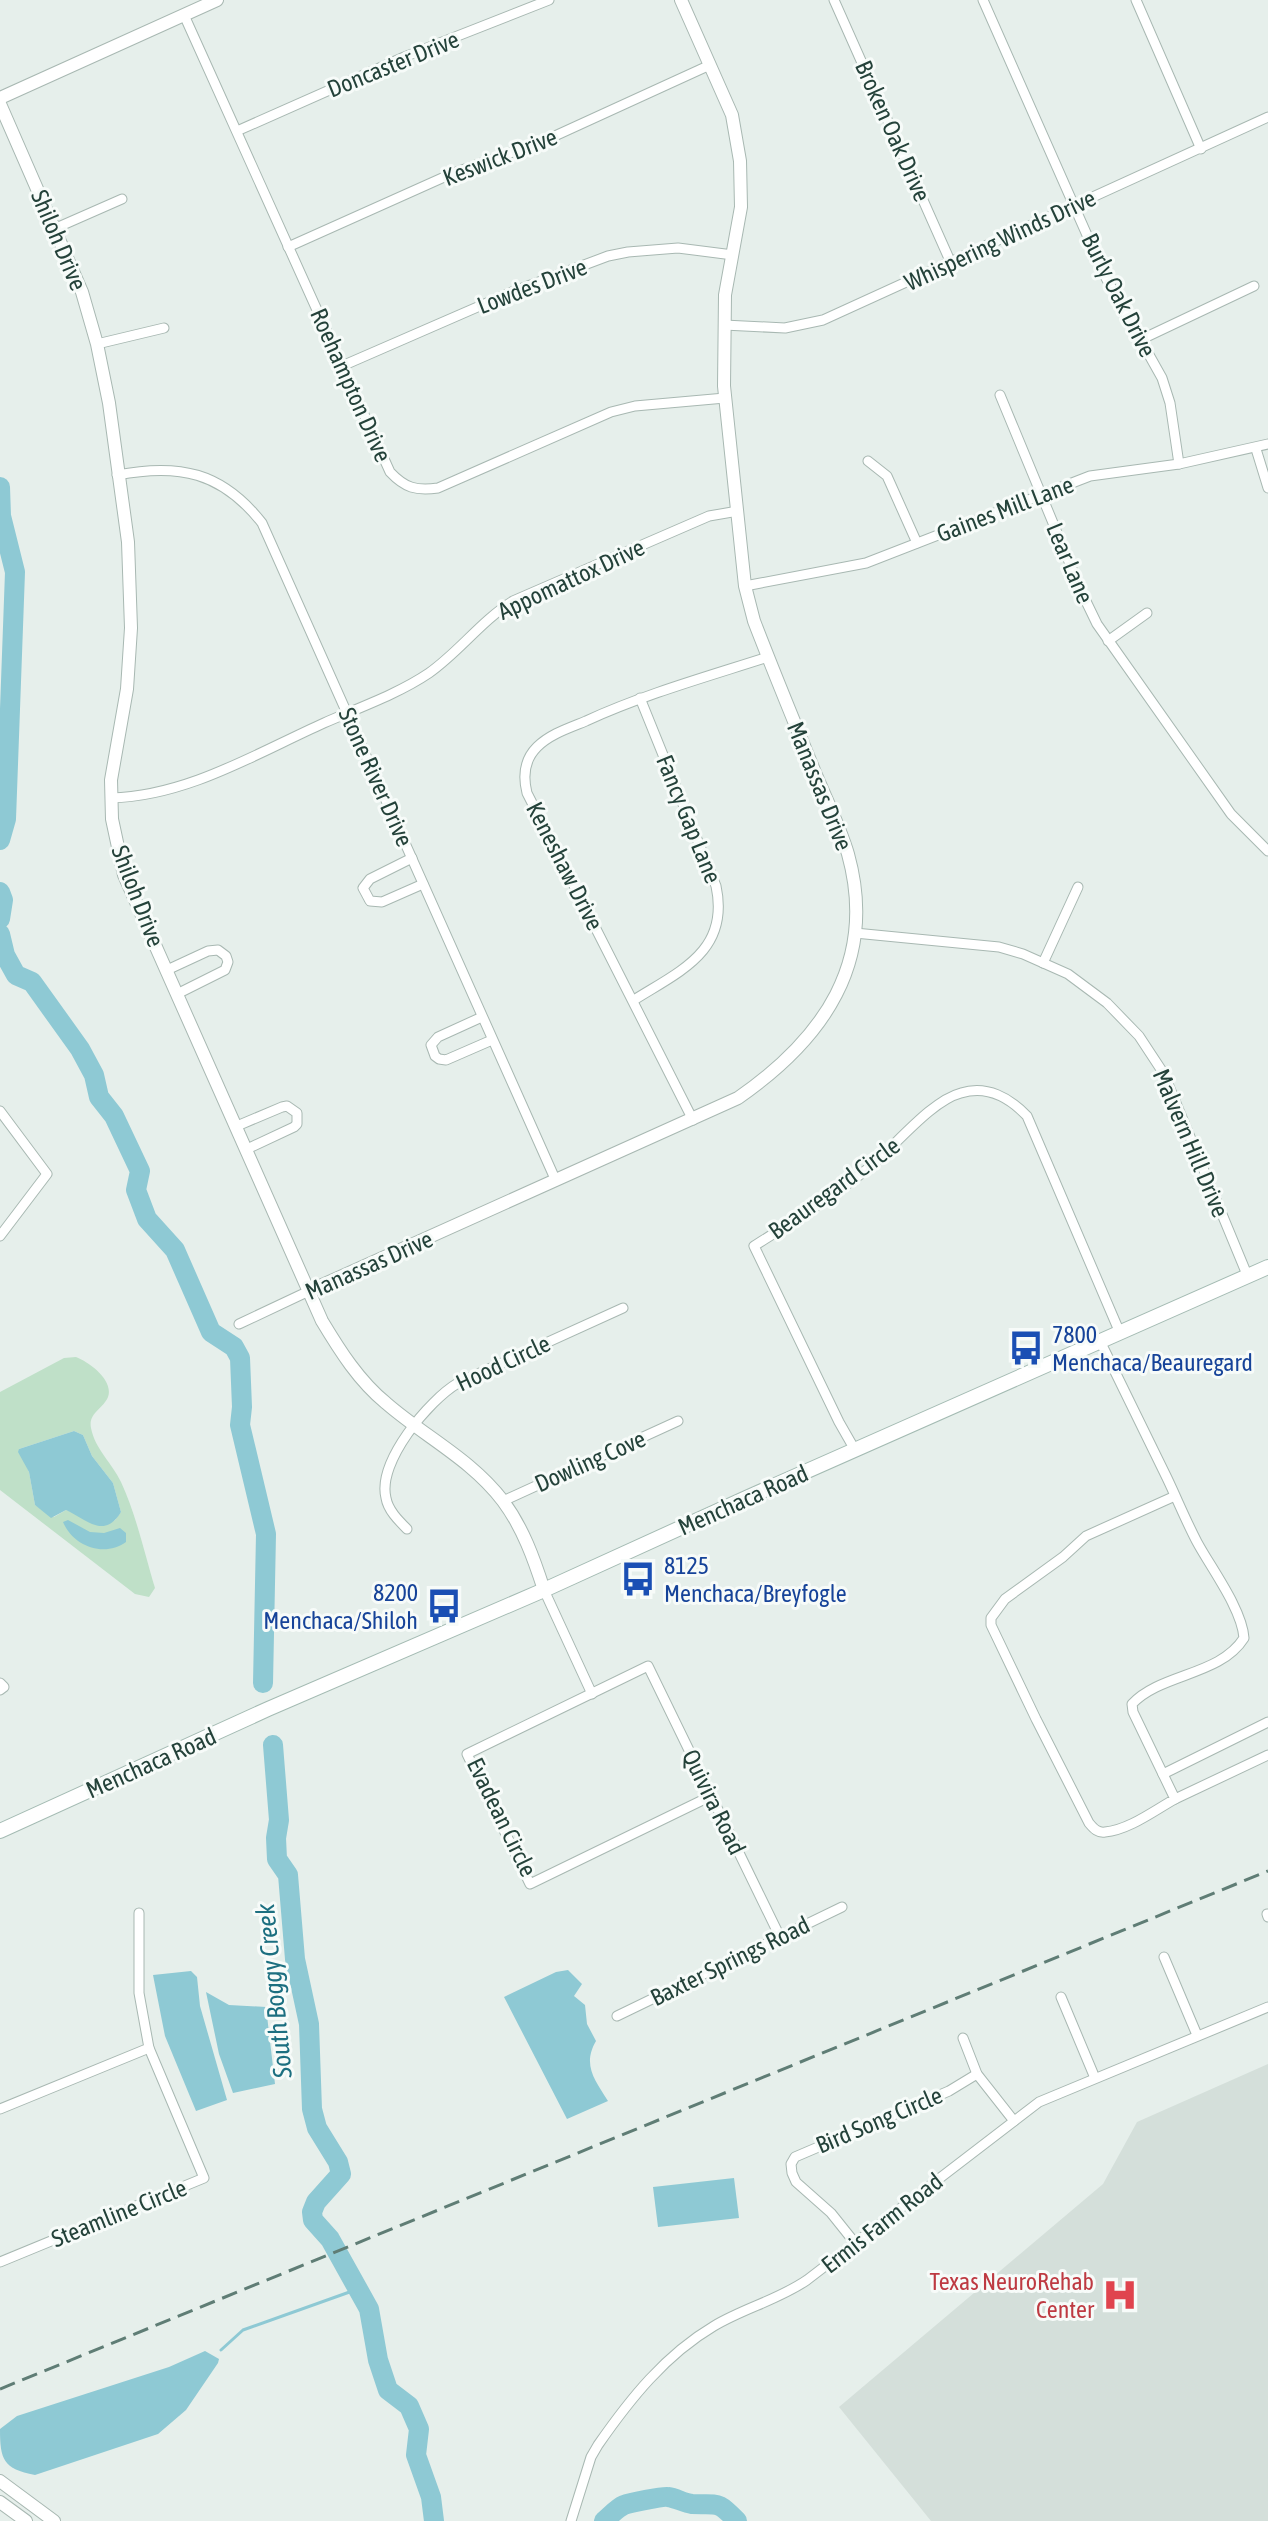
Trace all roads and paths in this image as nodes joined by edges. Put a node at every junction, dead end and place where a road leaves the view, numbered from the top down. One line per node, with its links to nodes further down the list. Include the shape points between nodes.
1 (217, 0): 7 (street)
2 (549, 0): 11 (street, Doncaster Drive)
3 (681, 0): 8 (street, Manassas Drive)
4 (834, 0): 18 (street, Broken Oak Drive)
5 (983, 0): 14 (street, Burly Oak Drive)
6 (1136, 0): 12 (street)
7 (184, 15): 9 (street); 11 (street, Roehampton Drive)
8 (710, 65): 16 (street, Keswick Drive); 17 (street, Manassas Drive, via 732,115 740,161 741,207)
9 (0, 101): 15 (street, Shiloh Drive)
10 (1268, 117): 12 (street, Whispering Winds Drive)
11 (237, 131): 16 (street, Roehampton Drive)
12 (1201, 149): 14 (street, Whispering Winds Drive)
13 (122, 199): 15 (street)
14 (1074, 204): 18 (street, Whispering Winds Drive); 22 (street, Burly Oak Drive)
15 (56, 228): 23 (street, Shiloh Drive)
16 (288, 247): 24 (street, Roehampton Drive)
17 (733, 255): 20 (street, Manassas Drive); 24 (street, Lowdes Drive, via 678,248 608,256)
18 (951, 263): 20 (street, Whispering Winds Drive, via 805,325)
19 (1254, 286): 22 (street)
20 (724, 325): 26 (street, Manassas Drive)
21 (164, 328): 23 (street)
22 (1140, 340): 30 (street, Burly Oak Drive, via 1170,403)
23 (97, 344): 31 (street, Shiloh Drive)
24 (342, 366): 26 (street, Roehampton Drive, via 390,472 411,489 438,488 621,409)
25 (1000, 395): 33 (street, Lear Lane)
26 (725, 398): 34 (street, Manassas Drive)
27 (1268, 444): 28 (street, Gaines Mill Lane)
28 (1256, 449): 30 (street, Gaines Mill Lane); 32 (street)
29 (868, 461): 35 (street, via 887,476)
30 (1179, 464): 33 (street, Gaines Mill Lane, via 1090,476)
31 (117, 475): 41 (street, Stone River Drive, via 183,471 240,498 271,540); 42 (street, Shiloh Drive, via 128,542 131,628)
32 (1268, 488)
33 (1041, 494): 35 (street, Gaines Mill Lane); 38 (street, Lear Lane)
34 (738, 511): 36 (street, Manassas Drive); 41 (street, Appomattox Drive, via 709,516 513,601 434,670)
35 (917, 543): 36 (street, Gaines Mill Lane, via 850,568)
36 (745, 586): 39 (street, Manassas Drive)
37 (1147, 613): 38 (street)
38 (1108, 641): 43 (street, Lear Lane, via 1231,814)
39 (768, 657): 40 (street, Keneshaw Drive); 47 (street, Manassas Drive, via 848,857)
40 (640, 698): 51 (street, Fancy Gap Lane, via 716,886 719,915 709,945 696,960); 51 (street, Keneshaw Drive, via 544,742 530,757 524,776 527,793)
41 (348, 712): 42 (street, Appomattox Drive, via 187,785 150,796); 44 (street, Stone River Drive)
42 (111, 798): 49 (street, Shiloh Drive, via 121,867)
43 (1268, 851)
44 (412, 858): 45 (street, Stone River Drive); 45 (street, via 370,879 364,893 370,901 382,902)
45 (423, 884): 52 (street, Stone River Drive)
46 (1078, 887): 48 (street)
47 (855, 933): 48 (street, Malvern Hill Drive, via 976,943); 55 (street, Manassas Drive, via 837,992 802,1045 738,1098)
48 (1043, 963): 61 (street, Malvern Hill Drive, via 1107,1003 1151,1052 1171,1088)
49 (167, 970): 50 (street, Shiloh Drive); 50 (street, via 208,951 226,956 228,966 222,973)
50 (177, 994): 56 (street, Shiloh Drive)
51 (634, 1000): 55 (street, Keneshaw Drive)
52 (482, 1017): 53 (street, Stone River Drive); 53 (street, via 438,1037 432,1051 446,1060)
53 (492, 1040): 58 (street, Stone River Drive)
54 (0, 1111): 59 (street, via 47,1174)
55 (693, 1120): 58 (street, Manassas Drive)
56 (237, 1126): 57 (street, Shiloh Drive); 57 (street, via 282,1107 297,1113 294,1127)
57 (247, 1149): 62 (street, Shiloh Drive)
58 (556, 1181): 62 (street, Manassas Drive)
59 (0, 1236)
60 (1268, 1267): 61 (main road, Menchaca Road)
61 (1248, 1277): 65 (main road, Menchaca Road)
62 (309, 1291): 64 (street, Manassas Drive); 68 (street, Shiloh Drive, via 349,1364 383,1401)
63 (623, 1308): 68 (street, Hood Circle, via 458,1383)
64 (239, 1324)
65 (1120, 1333): 66 (main road, Menchaca Road); 69 (street, Beauregard Circle, via 1027,1116 989,1092 950,1096 866,1170 754,1246)
66 (1100, 1341): 69 (main road, Menchaca Road); 70 (street)
67 (678, 1421): 71 (street, Dowling Cove)
68 (415, 1425): 71 (street, Shiloh Drive, via 456,1454); 72 (street, Hood Circle, via 391,1462 385,1484 388,1506)
69 (855, 1450): 73 (main road, Menchaca Road)
70 (1175, 1496): 80 (street, via 1233,1606 1244,1638 1234,1651 1132,1704); 82 (street, via 1086,1536 1005,1599 994,1610 991,1625 1096,1830 1124,1827)
71 (503, 1501): 73 (street, Shiloh Drive)
72 (407, 1529)
73 (544, 1590): 77 (street); 83 (main road, Menchaca Road)
74 (648, 1666): 77 (street, Evadean Circle); 81 (street, Quivira Road)
75 (0, 1683): 76 (street)
76 (0, 1690)
77 (592, 1694): 81 (street, Evadean Circle, via 467,1754 530,1884)
78 (1268, 1722): 80 (street)
79 (1268, 1755): 82 (street)
80 (1163, 1774): 82 (street)
81 (711, 1796): 86 (street, Quivira Road)
82 (1175, 1799)
83 (0, 1831)
84 (842, 1907): 86 (street, Baxter Springs Road)
85 (139, 1913): 93 (street, Steamline Circle, via 139,1993)
86 (780, 1937): 90 (street, Baxter Springs Road)
87 (1164, 1957): 91 (street)
88 (1061, 1997): 95 (street)
89 (1268, 2007): 91 (street, Ermis Farm Road)
90 (617, 2016)
91 (1197, 2035): 95 (street, Ermis Farm Road)
92 (963, 2038): 94 (street)
93 (149, 2048): 96 (street); 99 (street, Steamline Circle, via 204,2178)
94 (977, 2074): 97 (street); 98 (street, Bird Song Circle, via 795,2157 791,2164 796,2182)
95 (1095, 2078): 97 (street, Ermis Farm Road, via 1053,2095)
96 (1, 2107)
97 (1014, 2121): 98 (street, Ermis Farm Road)
98 (855, 2243): 105 (street, Ermis Farm Road, via 792,2291 714,2326 654,2373 591,2457)
99 (0, 2262)
100 (0, 2481): 102 (street)
101 (0, 2502): 103 (street)
102 (28, 2503): 103 (street); 104 (street)
103 (20, 2519)
104 (54, 2521)
105 (571, 2521)

